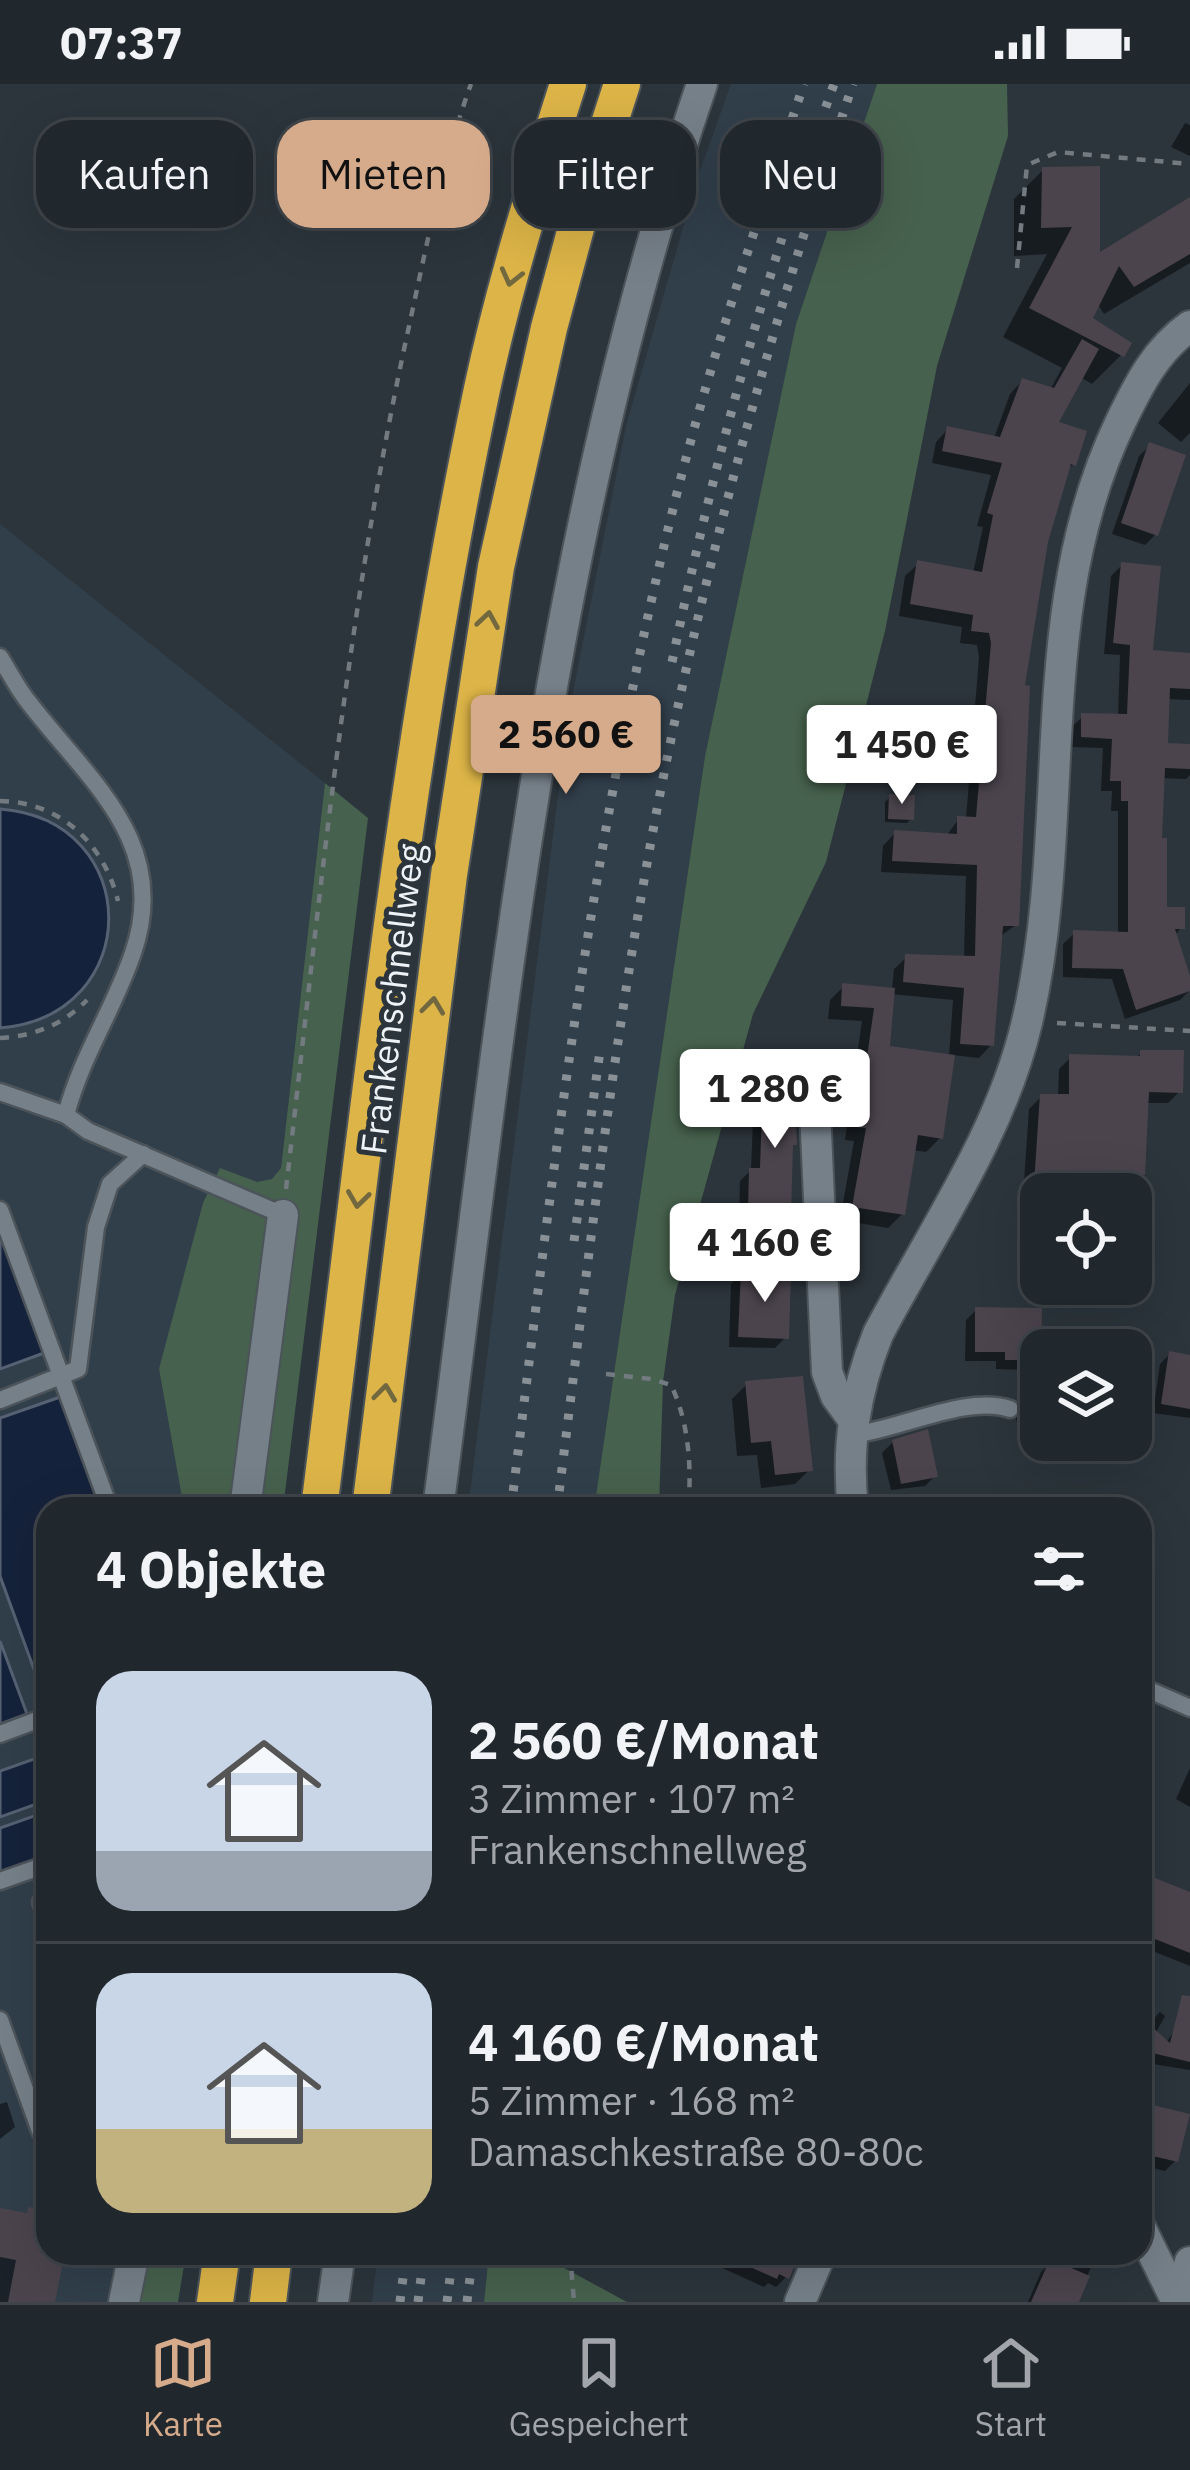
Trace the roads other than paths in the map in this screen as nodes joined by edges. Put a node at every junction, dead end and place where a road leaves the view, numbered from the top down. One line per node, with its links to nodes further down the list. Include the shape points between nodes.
1 (568, 84): 18 (highway, Frankenschnellweg, one-way to 18, via 483,386 430,657)
2 (622, 84): 19 (highway, Frankenschnellweg, one-way to 2, via 496,567 549,328)
3 (702, 84): 20 (street, via 605,419 546,712)
4 (1190, 326): 15 (street, via 1142,378 1096,477 1077,542 1059,658 1042,951 1014,1070 878,1334)
5 (0, 657): 8 (lane, via 110,800 138,853 145,900 134,952)
6 (813, 1067): 15 (street, via 827,1372)
7 (0, 1092): 8 (lane)
8 (65, 1115): 9 (lane)
9 (143, 1154): 11 (lane); 12 (lane, via 110,1184 96,1227 78,1369)
10 (0, 1210): 12 (lane)
11 (283, 1215): 17 (street)
12 (61, 1378): 13 (lane); 16 (lane)
13 (0, 1400)
14 (1010, 1408): 15 (lane, via 967,1407 878,1432)
15 (852, 1427): 21 (street)
16 (106, 1497)
17 (247, 1497)
18 (321, 1497)
19 (371, 1497)
20 (440, 1497)
21 (853, 1497)
22 (1152, 1691): 23 (lane)
23 (1190, 1708)
24 (36, 1720): 25 (lane)
25 (0, 1734)
26 (36, 1868): 27 (lane)
27 (0, 1881)
28 (0, 2020): 29 (lane)
29 (36, 2120)
30 (1152, 2251): 42 (street)
31 (1190, 2262): 42 (street)
32 (132, 2265): 37 (street)
33 (220, 2265): 38 (highway)
34 (273, 2265): 39 (highway)
35 (338, 2265): 40 (street)
36 (816, 2265): 41 (street)
37 (124, 2302)
38 (215, 2302)
39 (268, 2302)
40 (333, 2302)
41 (800, 2302)
42 (1178, 2302)

